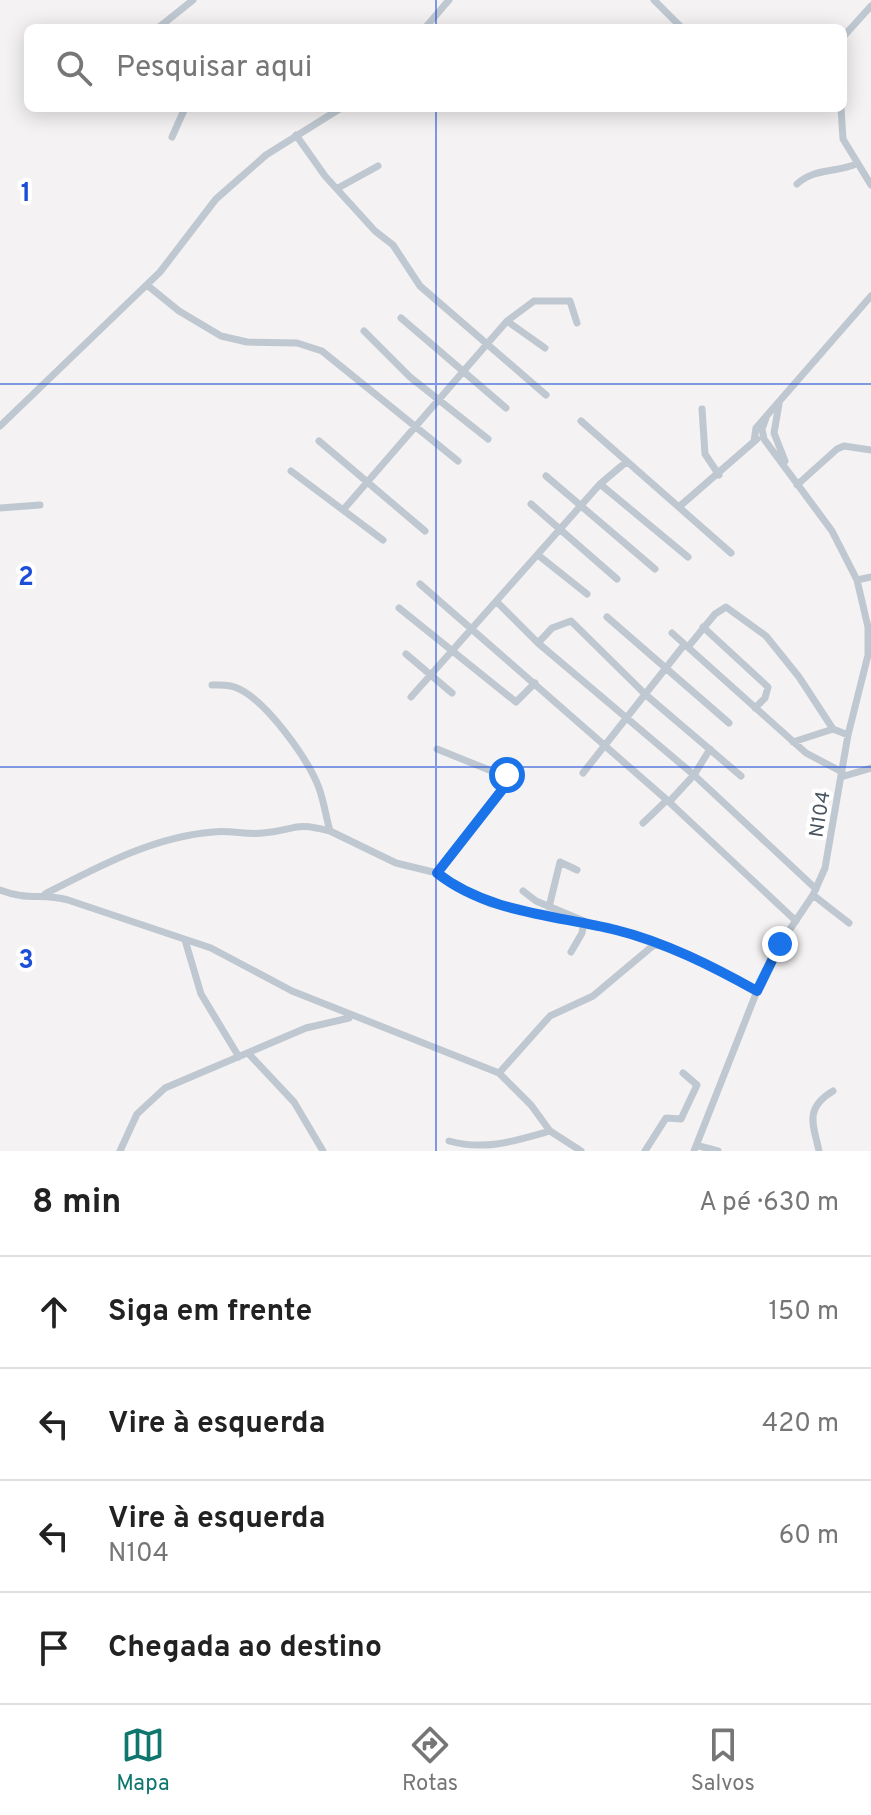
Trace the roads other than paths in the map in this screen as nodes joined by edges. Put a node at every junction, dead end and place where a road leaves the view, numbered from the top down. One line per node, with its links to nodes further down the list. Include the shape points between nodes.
1 (449, 0): 6 (street)
2 (654, 0): 7 (street)
3 (190, 1): 5 (street)
4 (871, 6): 8 (street)
5 (163, 24)
6 (428, 24)
7 (678, 24)
8 (847, 33)
9 (183, 112): 13 (street)
10 (334, 112): 12 (street)
11 (841, 112): 14 (street, via 843,139)
12 (296, 135): 18 (street); 19 (street, via 216,199)
13 (172, 137)
14 (856, 164): 16 (street, via 840,171 812,172); 17 (street)
15 (378, 166): 18 (street)
16 (797, 184)
17 (871, 185)
18 (338, 188): 25 (street, via 393,245 420,286)
19 (147, 285): 35 (street); 36 (street, via 221,336 297,343 322,351)
20 (871, 296): 30 (street)
21 (401, 318): 27 (street)
22 (507, 321): 23 (street, via 534,301 570,301); 25 (street); 26 (street)
23 (577, 323)
24 (364, 331): 29 (street)
25 (488, 345): 27 (street); 28 (street)
26 (545, 348)
27 (464, 372): 29 (street); 31 (street)
28 (546, 395)
29 (438, 400): 36 (street); 38 (street)
30 (780, 401): 33 (street); 46 (street, N104, via 774,433)
31 (506, 408)
32 (702, 409): 45 (street, via 705,454)
33 (766, 418): 37 (street); 40 (street, via 756,428)
34 (581, 421): 43 (street)
35 (0, 426)
36 (414, 427): 42 (street); 48 (street)
37 (762, 435): 40 (street); 46 (street, N104)
38 (488, 439)
39 (319, 441): 48 (street)
40 (754, 441): 45 (street)
41 (871, 450): 50 (street, via 844,446)
42 (458, 461)
43 (625, 463): 49 (street); 53 (street)
44 (291, 471): 56 (street)
45 (719, 475): 53 (street)
46 (790, 475): 50 (street, N104 / N104)
47 (546, 476): 55 (street)
48 (367, 481): 56 (street); 58 (street)
49 (600, 484): 55 (street); 62 (street)
50 (797, 485): 66 (street, N104 / N104, via 832,531)
51 (531, 504): 57 (street)
52 (40, 505): 54 (street)
53 (680, 506): 60 (street)
54 (0, 508)
55 (580, 508): 57 (street); 63 (street)
56 (343, 510): 59 (street)
57 (560, 529): 61 (street); 65 (street)
58 (425, 531)
59 (383, 540)
60 (731, 553)
61 (538, 555): 68 (street); 69 (street)
62 (688, 557)
63 (655, 569)
64 (871, 577): 66 (street)
65 (617, 579)
66 (857, 580): 90 (street, N104 / N104, via 868,627 868,655)
67 (420, 584): 73 (street)
68 (587, 594)
69 (497, 602): 73 (street); 75 (street)
70 (399, 608): 77 (street)
71 (607, 617): 79 (street)
72 (703, 627): 76 (street); 86 (street, via 768,687); 89 (street, via 726,607 766,636)
73 (472, 629): 77 (street); 81 (street)
74 (672, 633): 76 (street)
75 (538, 643): 84 (street, via 552,628 571,621); 87 (street)
76 (686, 646): 79 (street); 86 (street)
77 (453, 652): 80 (street); 81 (street, via 516,702)
78 (406, 654): 80 (street)
79 (667, 670): 84 (street); 88 (street)
80 (433, 675): 83 (street); 85 (street)
81 (535, 683): 92 (street)
82 (212, 685): 103 (street, via 236,687 250,695 283,731 307,763)
83 (452, 693)
84 (646, 695): 87 (street); 94 (street)
85 (411, 697)
86 (755, 708): 91 (street)
87 (626, 721): 92 (street); 97 (street)
88 (729, 723)
89 (833, 729): 90 (street); 91 (street)
90 (848, 735): 98 (street, N104 / N104)
91 (793, 742): 98 (street)
92 (604, 744): 96 (street); 101 (street)
93 (437, 749): 105 (street, via 509,778)
94 (710, 749): 97 (street); 99 (street)
95 (868, 769): 98 (street); 100 (street)
96 (583, 773)
97 (694, 775): 101 (street); 108 (street)
98 (842, 775): 108 (street, N104 / N104, via 829,851)
99 (741, 776)
100 (871, 778)
101 (668, 801): 102 (street); 111 (street)
102 (643, 823)
103 (330, 831): 105 (street, via 396,863); 109 (street, via 301,824 263,833 212,831 110,860)
104 (577, 870): 110 (street, via 560,862)
105 (437, 873): 112 (street, via 491,904)
106 (0, 890): 109 (street, via 31,900)
107 (523, 891): 110 (street)
108 (815, 892): 111 (street, N104 / N104); 113 (street)
109 (45, 894): 114 (street)
110 (549, 907): 112 (street)
111 (796, 921): 117 (street, N104 / N104)
112 (584, 923): 115 (street); 116 (street)
113 (849, 923)
114 (185, 940): 118 (street, via 235,958); 120 (street, via 201,994)
115 (655, 944): 117 (street); 121 (street, via 593,996 550,1016)
116 (571, 952)
117 (757, 991): 126 (street, N104 / N104)
118 (352, 1017): 119 (street, via 306,1028); 121 (street)
119 (248, 1053): 120 (street); 129 (street, via 294,1102)
120 (239, 1057): 128 (street, via 165,1088 137,1114)
121 (499, 1073): 124 (street)
122 (683, 1073): 131 (street, via 697,1085 681,1119 661,1122)
123 (833, 1091): 133 (street, via 822,1098 812,1117)
124 (550, 1131): 127 (street); 130 (street)
125 (449, 1141): 127 (street)
126 (697, 1148): 132 (street)
127 (466, 1149)
128 (120, 1151)
129 (323, 1151)
130 (579, 1151)
131 (645, 1151)
132 (718, 1151)
133 (819, 1151)

